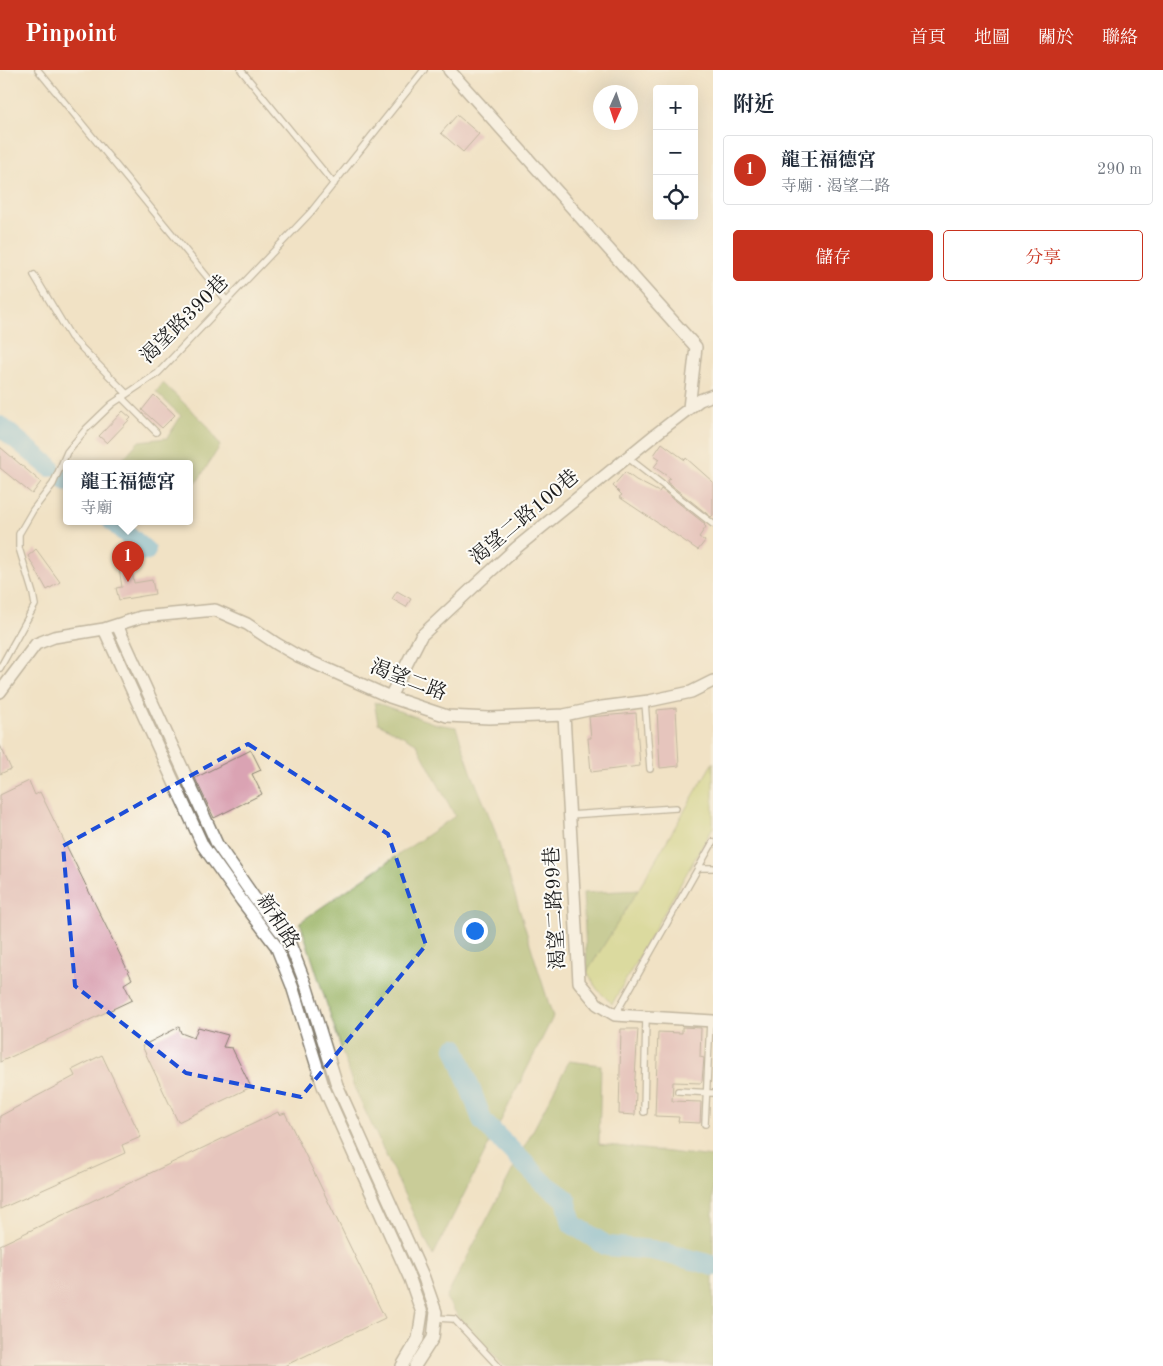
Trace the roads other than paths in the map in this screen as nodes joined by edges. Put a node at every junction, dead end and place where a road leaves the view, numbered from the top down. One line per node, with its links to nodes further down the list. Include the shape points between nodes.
1 (38, 70): 7 (lane)
2 (242, 70): 5 (lane)
3 (424, 70): 5 (lane, 渴望路390巷)
4 (449, 70): 10 (street, via 696,347)
5 (334, 184): 7 (lane, 渴望路390巷)
6 (34, 275): 8 (lane, via 71,337)
7 (227, 301): 8 (lane, 渴望路390巷, via 158,373)
8 (124, 395): 11 (lane); 13 (lane, 渴望路390巷, via 86,429)
9 (713, 395): 10 (street, 渴望二路100巷)
10 (689, 408): 12 (street, 渴望二路100巷)
11 (156, 432)
12 (628, 457): 15 (lane); 21 (street, 渴望二路100巷, via 516,548 421,636)
13 (64, 460)
14 (63, 461): 18 (lane, 渴望路390巷, via 53,484 19,534 35,605)
15 (713, 524)
16 (117, 625): 17 (street, 渴望二路); 21 (street, 渴望二路, via 141,617 215,610 247,624 298,656); 37 (street, 新和路, via 217,844 290,944 337,1085 424,1278 436,1312)
17 (104, 630): 20 (street, via 54,637 36,644); 38 (street, 新和路, via 203,846 276,946 292,986 322,1086 410,1279 422,1314 418,1339)
18 (0, 668)
19 (713, 681): 22 (street, 渴望二路, via 691,692)
20 (0, 692)
21 (390, 696): 23 (street, 渴望二路, via 447,716)
22 (645, 702): 23 (street, 渴望二路); 24 (lane)
23 (564, 715): 26 (street, 渴望二路99巷)
24 (650, 769)
25 (676, 808): 26 (lane)
26 (569, 815): 30 (street, 渴望二路99巷, via 579,982 596,1004)
27 (713, 842): 28 (lane)
28 (698, 868): 29 (lane); 30 (lane)
29 (713, 868)
30 (615, 1015): 31 (street, 渴望二路99巷)
31 (646, 1017): 32 (street, 渴望二路99巷); 35 (lane)
32 (711, 1021): 34 (lane)
33 (678, 1091): 34 (lane)
34 (710, 1092): 36 (lane)
35 (644, 1112)
36 (705, 1124)
37 (435, 1318): 39 (street, 新和路, via 433,1338); 40 (lane, via 454,1319)
38 (402, 1366)
39 (415, 1366)
40 (498, 1366)

